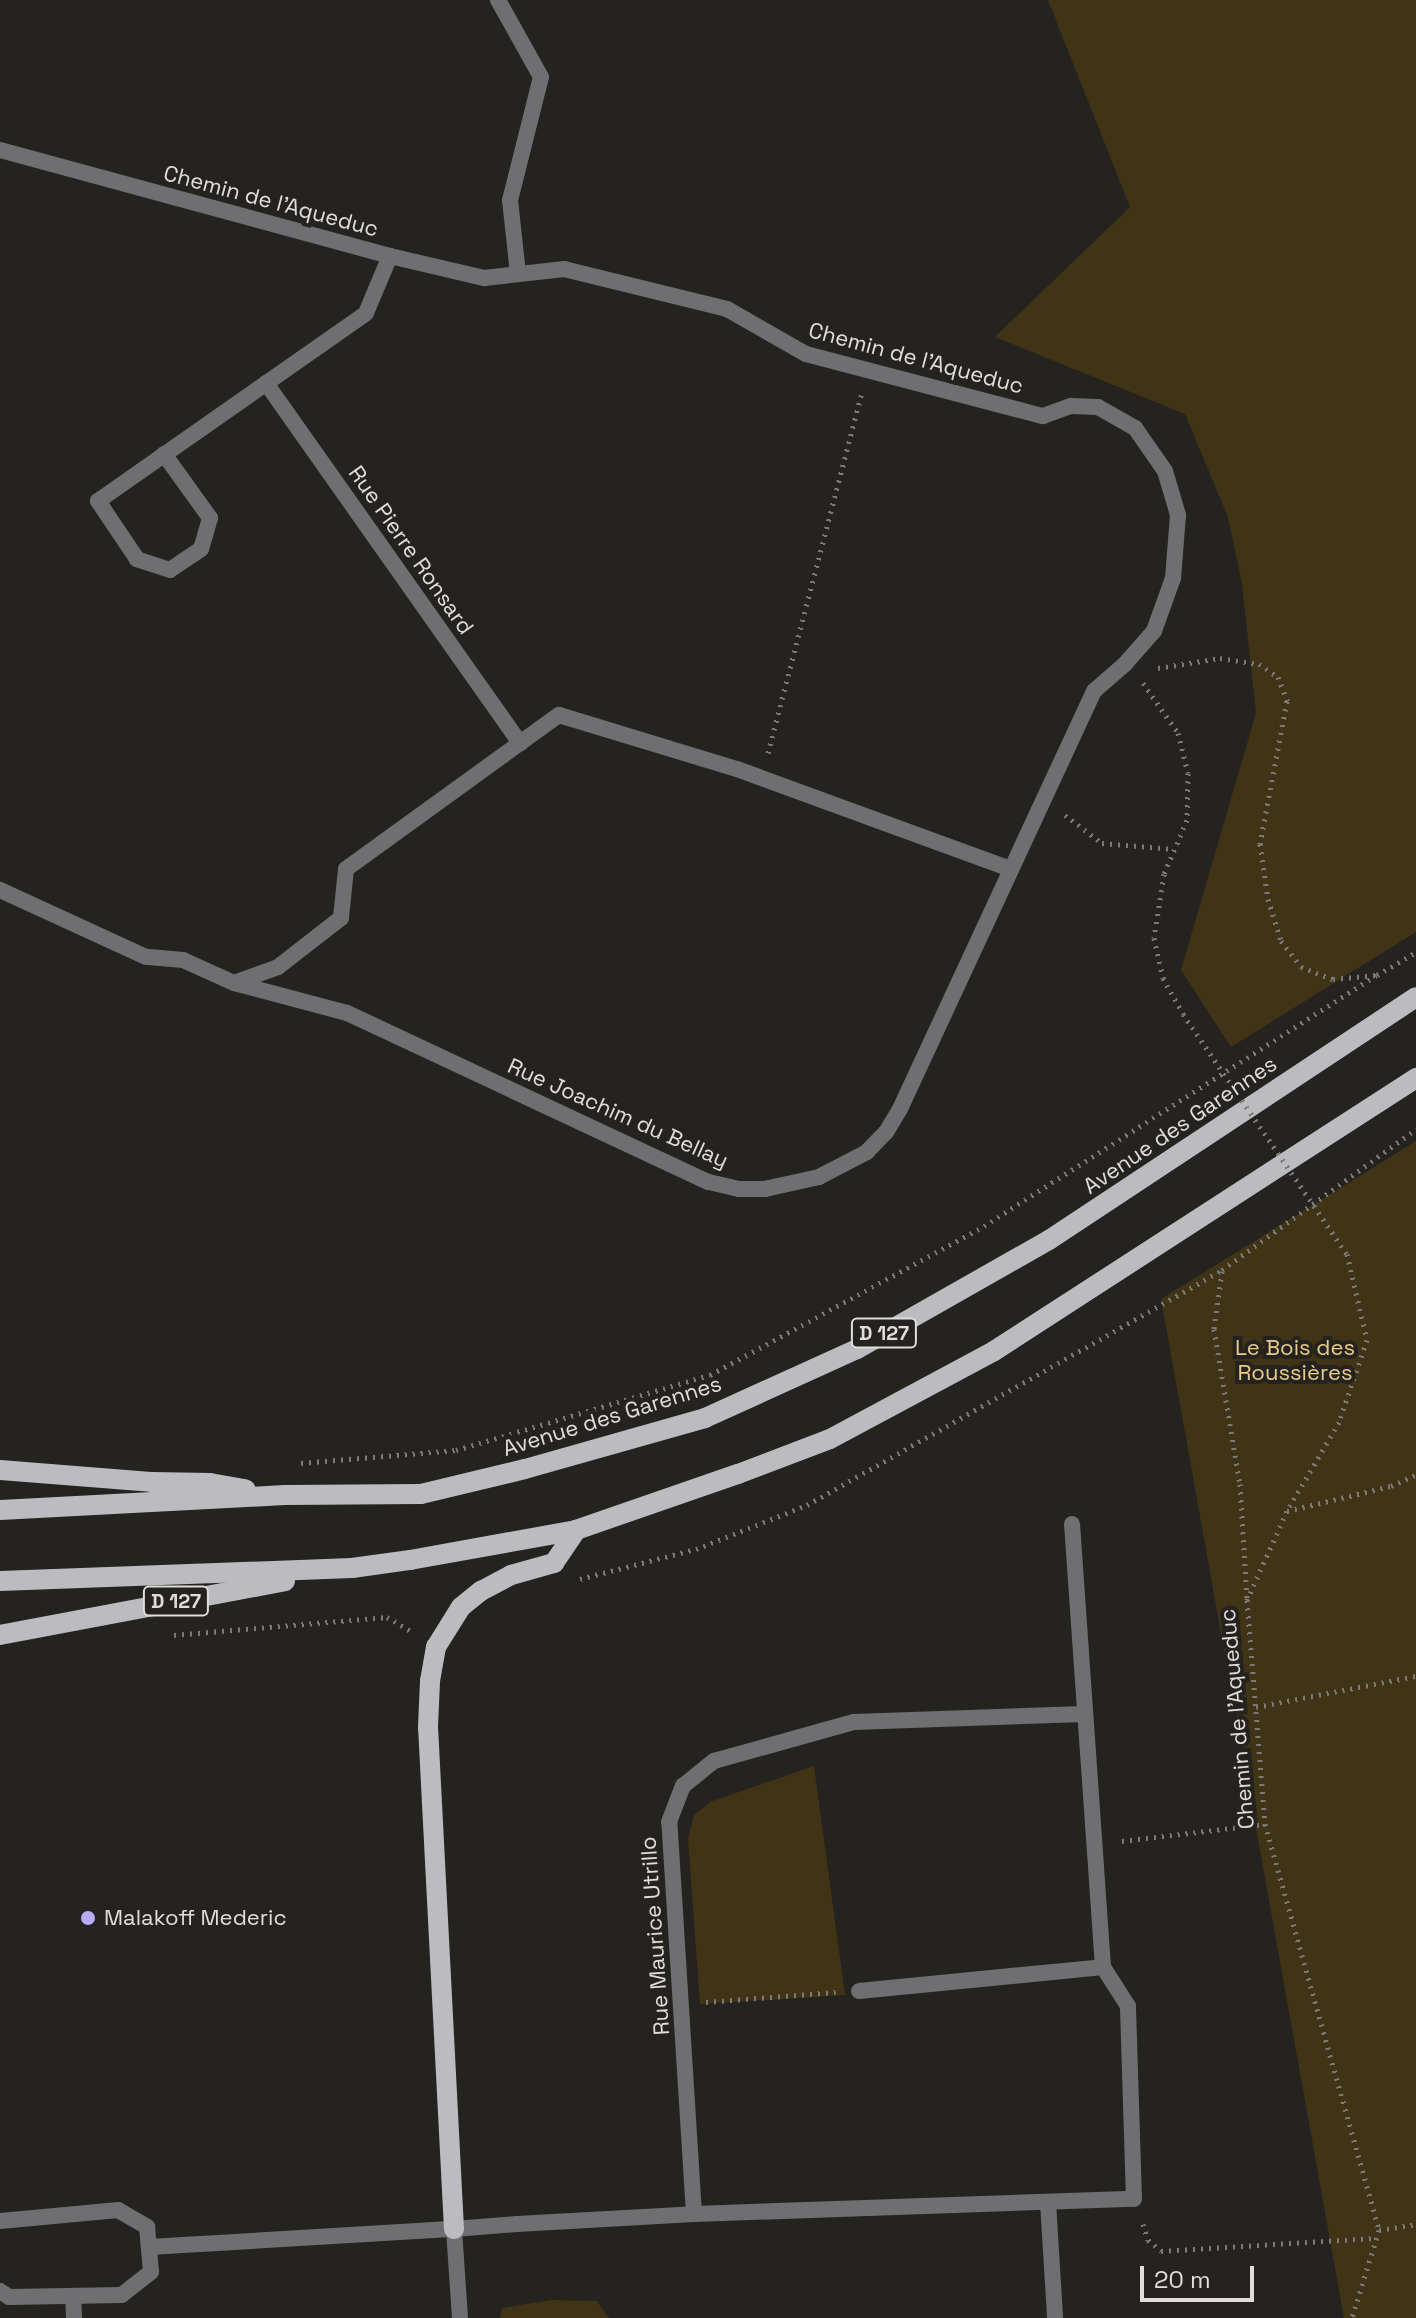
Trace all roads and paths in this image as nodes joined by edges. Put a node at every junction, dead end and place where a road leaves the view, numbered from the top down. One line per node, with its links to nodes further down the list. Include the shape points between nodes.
1 (498, 0): 4 (street, via 541,77 510,200)
2 (0, 150): 3 (street, Chemin de l'Aqueduc)
3 (390, 256): 4 (street, Chemin de l'Aqueduc, via 484,278); 6 (street, via 366,313)
4 (518, 274): 5 (street, Chemin de l'Aqueduc, via 564,269 727,309 806,354)
5 (868, 370): 8 (street, Chemin de l'Aqueduc, via 1043,416 1071,406 1098,407 1135,428 1165,471 1178,515 1173,578 1154,631); 10 (path)
6 (266, 383): 7 (street); 9 (street, Rue Pierre Ronsard)
7 (164, 454): 7 (street, via 98,501 137,559 170,570 201,549 210,518)
8 (1125, 664): 11 (street, Rue Joachim du Bellay, via 1094,691); 12 (path, Chemin de l'Aqueduc, via 1156,697 1178,733 1188,773 1187,820); 16 (path, via 1151,669 1220,658 1259,664 1278,677 1287,701 1260,844 1281,941 1301,967 1333,979)
9 (520, 743): 10 (street, via 559,715); 17 (street, via 346,869 341,918 278,967)
10 (762, 777): 13 (street)
11 (1043, 797): 12 (path, via 1102,843); 13 (street, Rue Joachim du Bellay)
12 (1174, 849): 28 (path, Chemin de l'Aqueduc, bridge, via 1164,874 1154,938 1163,978 1347,1254 1367,1340 1339,1422)
13 (1011, 869): 17 (street, Rue Joachim du Bellay, via 886,1132 843,1167 791,1186 739,1189 708,1182 347,1013)
14 (0, 890): 17 (street, Rue Joachim du Bellay, via 146,957 183,960)
15 (1416, 952): 16 (path)
16 (1377, 975): 23 (path, via 984,1226 710,1375 456,1450)
17 (234, 983)
18 (1416, 997): 26 (main road, Avenue des Garennes / D 127, via 1049,1240 857,1349 705,1418 421,1494)
19 (1416, 1078): 30 (main road, D 127, via 919,1394 830,1439)
20 (1416, 1129): 21 (path)
21 (1222, 1270): 22 (path); 33 (path, via 1214,1329 1240,1484)
22 (1027, 1382)
23 (286, 1464)
24 (0, 1470): 26 (main road, D 127, via 210,1483)
25 (1416, 1475): 28 (path)
26 (285, 1495): 27 (main road, Avenue des Garennes)
27 (0, 1510)
28 (1287, 1511): 33 (path, Chemin de l'Aqueduc)
29 (1072, 1524): 37 (street)
30 (576, 1530): 31 (main road, D 127); 48 (main road, via 554,1563 511,1575 461,1607 436,1647 430,1681 428,1727)
31 (352, 1568): 32 (main road); 34 (main road, D 127)
32 (0, 1581)
33 (1247, 1600): 36 (path, Chemin de l'Aqueduc)
34 (0, 1635)
35 (1416, 1676): 36 (path)
36 (1256, 1707): 38 (path, Chemin de l'Aqueduc)
37 (1084, 1714): 39 (street); 42 (street, Rue Maurice Utrillo, via 854,1722 714,1761 683,1786 669,1822)
38 (1265, 1824): 39 (path); 49 (path, Chemin de l'Aqueduc)
39 (1097, 1844): 40 (street)
40 (1103, 1967): 41 (street); 43 (street, via 1128,2006)
41 (859, 1991): 42 (path)
42 (681, 2004): 45 (street, Rue Maurice Utrillo)
43 (1134, 2199): 44 (street); 50 (path, via 1148,2240 1161,2251)
44 (1048, 2202): 45 (street); 56 (street)
45 (694, 2214): 48 (street)
46 (0, 2221): 51 (street, via 118,2210 147,2227)
47 (1416, 2224): 49 (path)
48 (454, 2229): 51 (street); 55 (street)
49 (1379, 2230): 50 (path)
50 (1375, 2238): 57 (path)
51 (149, 2247): 53 (street, via 151,2272 122,2295)
52 (0, 2291): 53 (street, via 9,2297)
53 (73, 2296): 54 (street)
54 (74, 2318)
55 (460, 2318)
56 (1055, 2318)
57 (1352, 2318)

